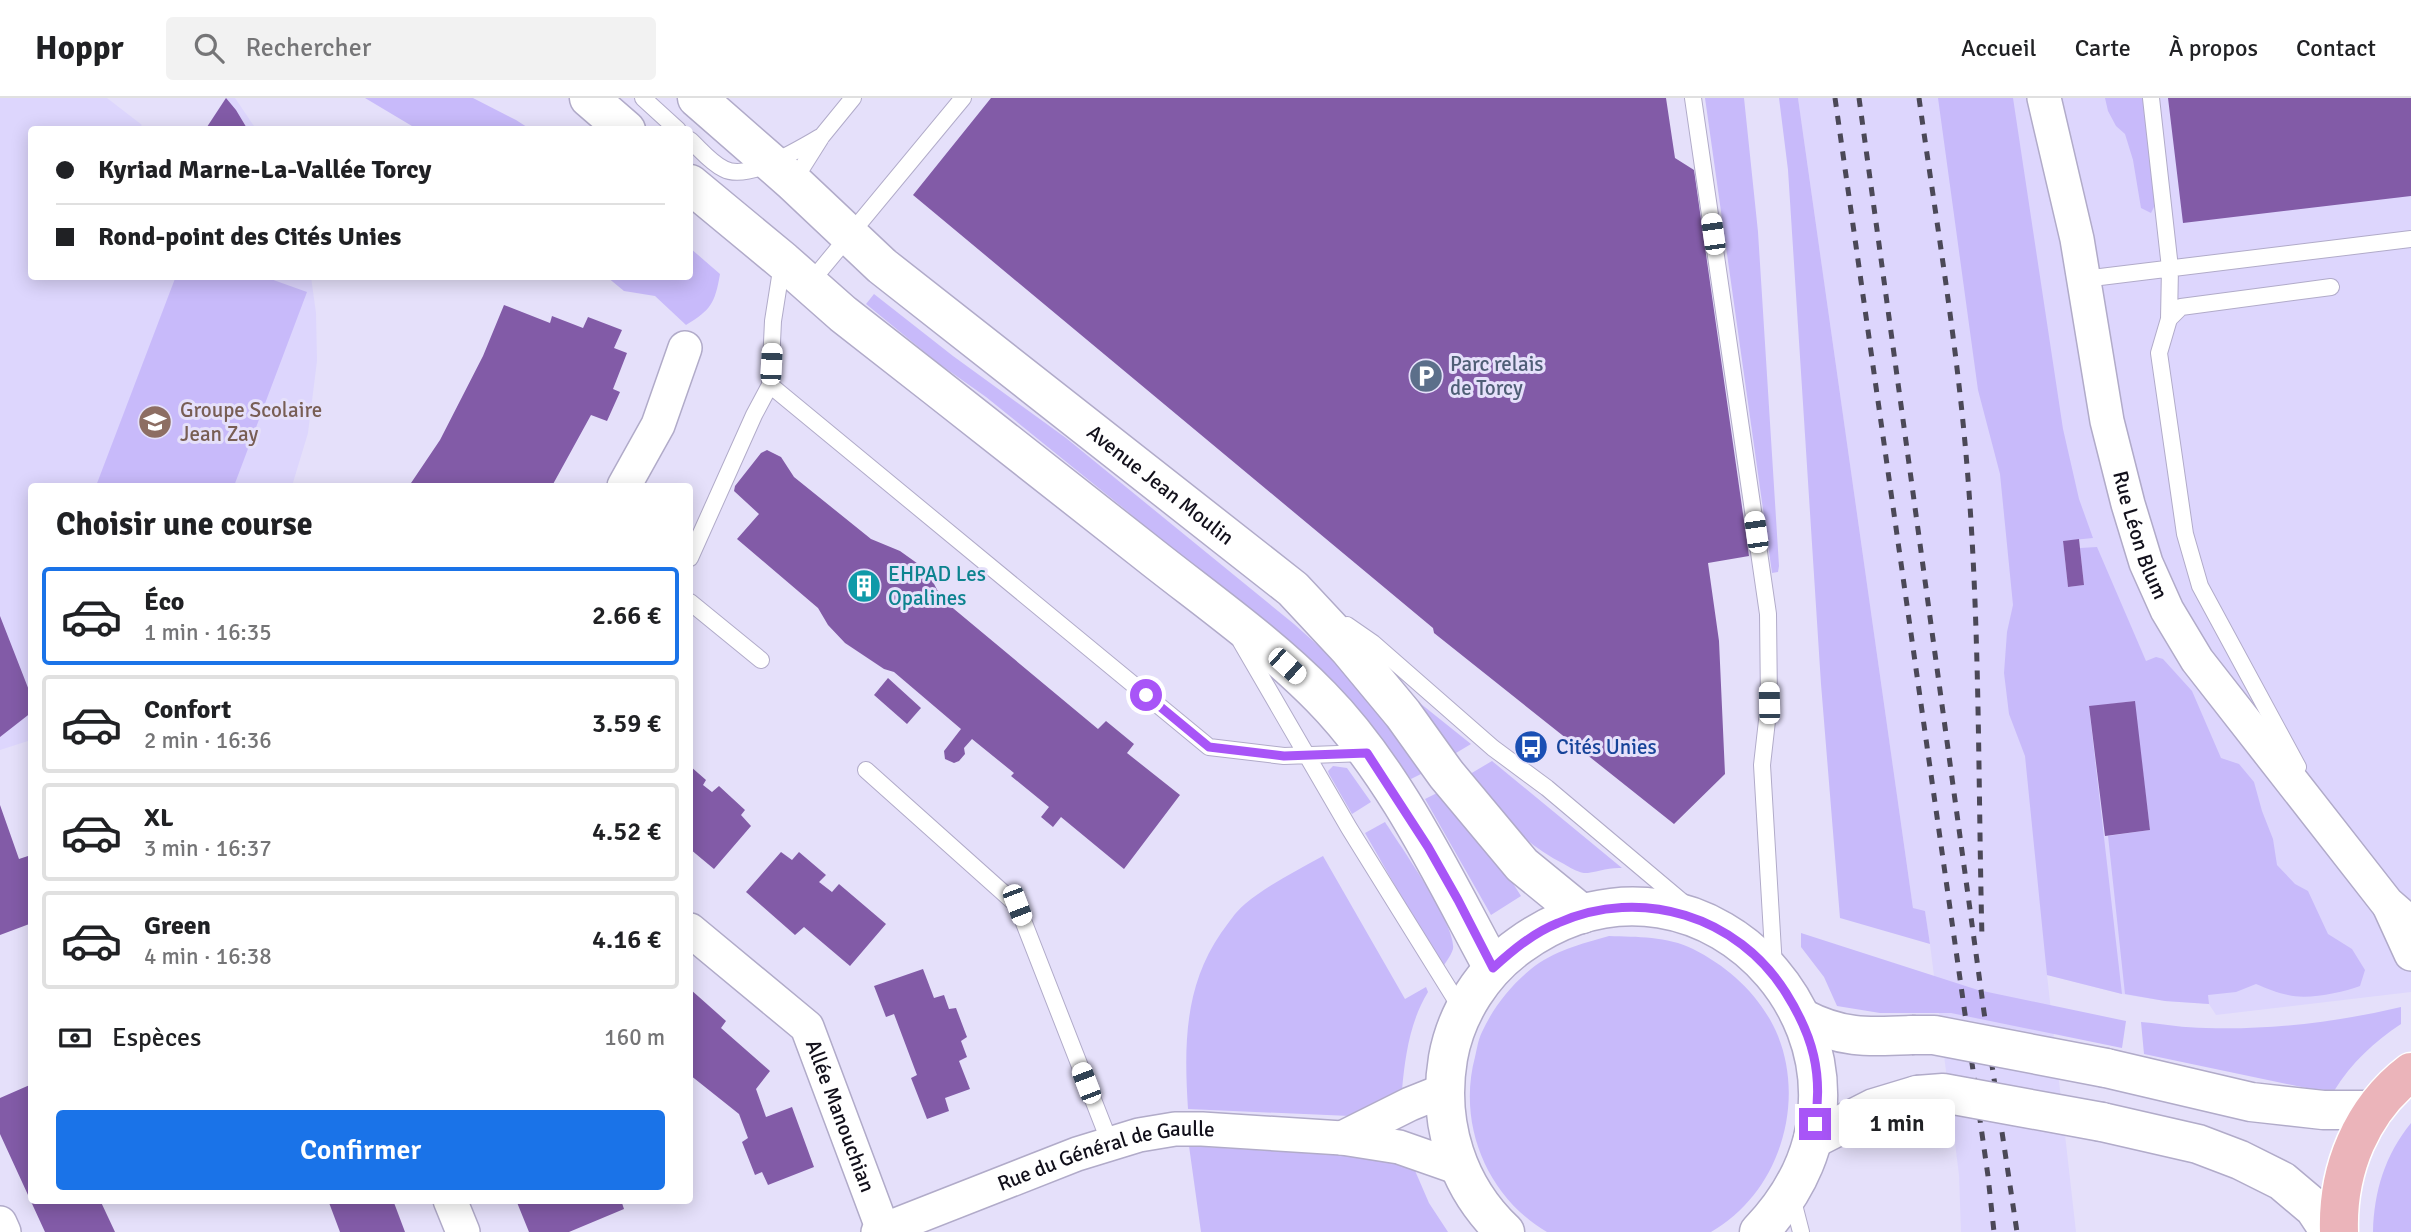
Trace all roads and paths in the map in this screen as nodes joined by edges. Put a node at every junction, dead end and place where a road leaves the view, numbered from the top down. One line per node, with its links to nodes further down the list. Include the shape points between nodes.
1 (589, 98): 9 (street)
2 (643, 98): 8 (lane)
3 (963, 98): 13 (lane)
4 (1693, 98): 38 (lane, via 1768,614 1769,703 1762,765)
5 (2043, 98): 17 (street, Rue Léon Blum)
6 (2151, 98): 15 (lane)
7 (846, 100): 10 (lane)
8 (694, 118): 11 (street, Avenue Jean Moulin)
9 (621, 126)
10 (822, 136): 11 (lane); 11 (lane)
11 (782, 173): 13 (street, Avenue Jean Moulin)
12 (693, 186): 16 (street)
13 (849, 235): 16 (lane); 24 (street, Avenue Jean Moulin, via 882,266)
14 (2411, 239): 15 (lane)
15 (2170, 268): 17 (lane); 19 (lane)
16 (796, 272): 21 (lane, via 773,321); 26 (street)
17 (2084, 279): 31 (street, Rue Léon Blum, via 2107,421 2128,504 2167,610 2197,660)
18 (2331, 287): 19 (lane, via 2181,307)
19 (2169, 319): 31 (lane, via 2160,353 2185,534 2200,586)
20 (685, 348): 22 (street, via 658,425)
21 (770, 385): 23 (lane); 29 (lane, via 1209,747 1284,756)
22 (626, 483)
23 (693, 551)
24 (1293, 589): 32 (street, Avenue Jean Moulin, via 1373,677 1522,865); 34 (lane, via 1373,643 1493,748)
25 (693, 604): 27 (lane)
26 (1226, 615): 28 (street, via 1322,698); 29 (lane)
27 (761, 660)
28 (1367, 753): 29 (lane); 37 (street, via 1428,847)
29 (1306, 754): 39 (lane)
30 (866, 769): 46 (lane, via 1017,905)
31 (2339, 843): 33 (street, Rue Léon Blum)
32 (1582, 914): 34 (street, via 1660,909); 37 (street, via 1534,935)
33 (2399, 914): 36 (street, Rue Léon Blum)
34 (1709, 924): 38 (street, via 1745,945)
35 (693, 932): 51 (street, Allée Manouchian, via 807,1027)
36 (2411, 954)
37 (1493, 968): 39 (street)
38 (1774, 974): 40 (street)
39 (1463, 1012): 42 (street, via 1450,1050)
40 (1802, 1018): 43 (street, bridge, via 1826,1030 1865,1038 1934,1035 2252,1102); 45 (street, via 1818,1078)
41 (2411, 1072): 43 (main road)
42 (1445, 1090): 44 (street); 47 (street, via 1447,1129)
43 (2374, 1110): 58 (main road, via 2343,1174)
44 (1342, 1138): 46 (street, Rue du Général de Gaulle, via 1175,1129); 47 (street, Rue du Général de Gaulle, via 1398,1147)
45 (1813, 1139): 48 (street); 57 (street, bridge, via 1874,1108 1917,1095 1943,1093 2198,1144 2282,1181 2314,1208)
46 (1110, 1143): 51 (street, Rue du Général de Gaulle)
47 (1459, 1168): 54 (street, via 1481,1207)
48 (1791, 1192): 55 (street); 56 (lane)
49 (452, 1204): 53 (street)
50 (0, 1223): 52 (street)
51 (880, 1231)
52 (4, 1232)
53 (463, 1232)
54 (1505, 1232)
55 (1759, 1232)
56 (1801, 1232)
57 (2330, 1232)
58 (2339, 1232)

